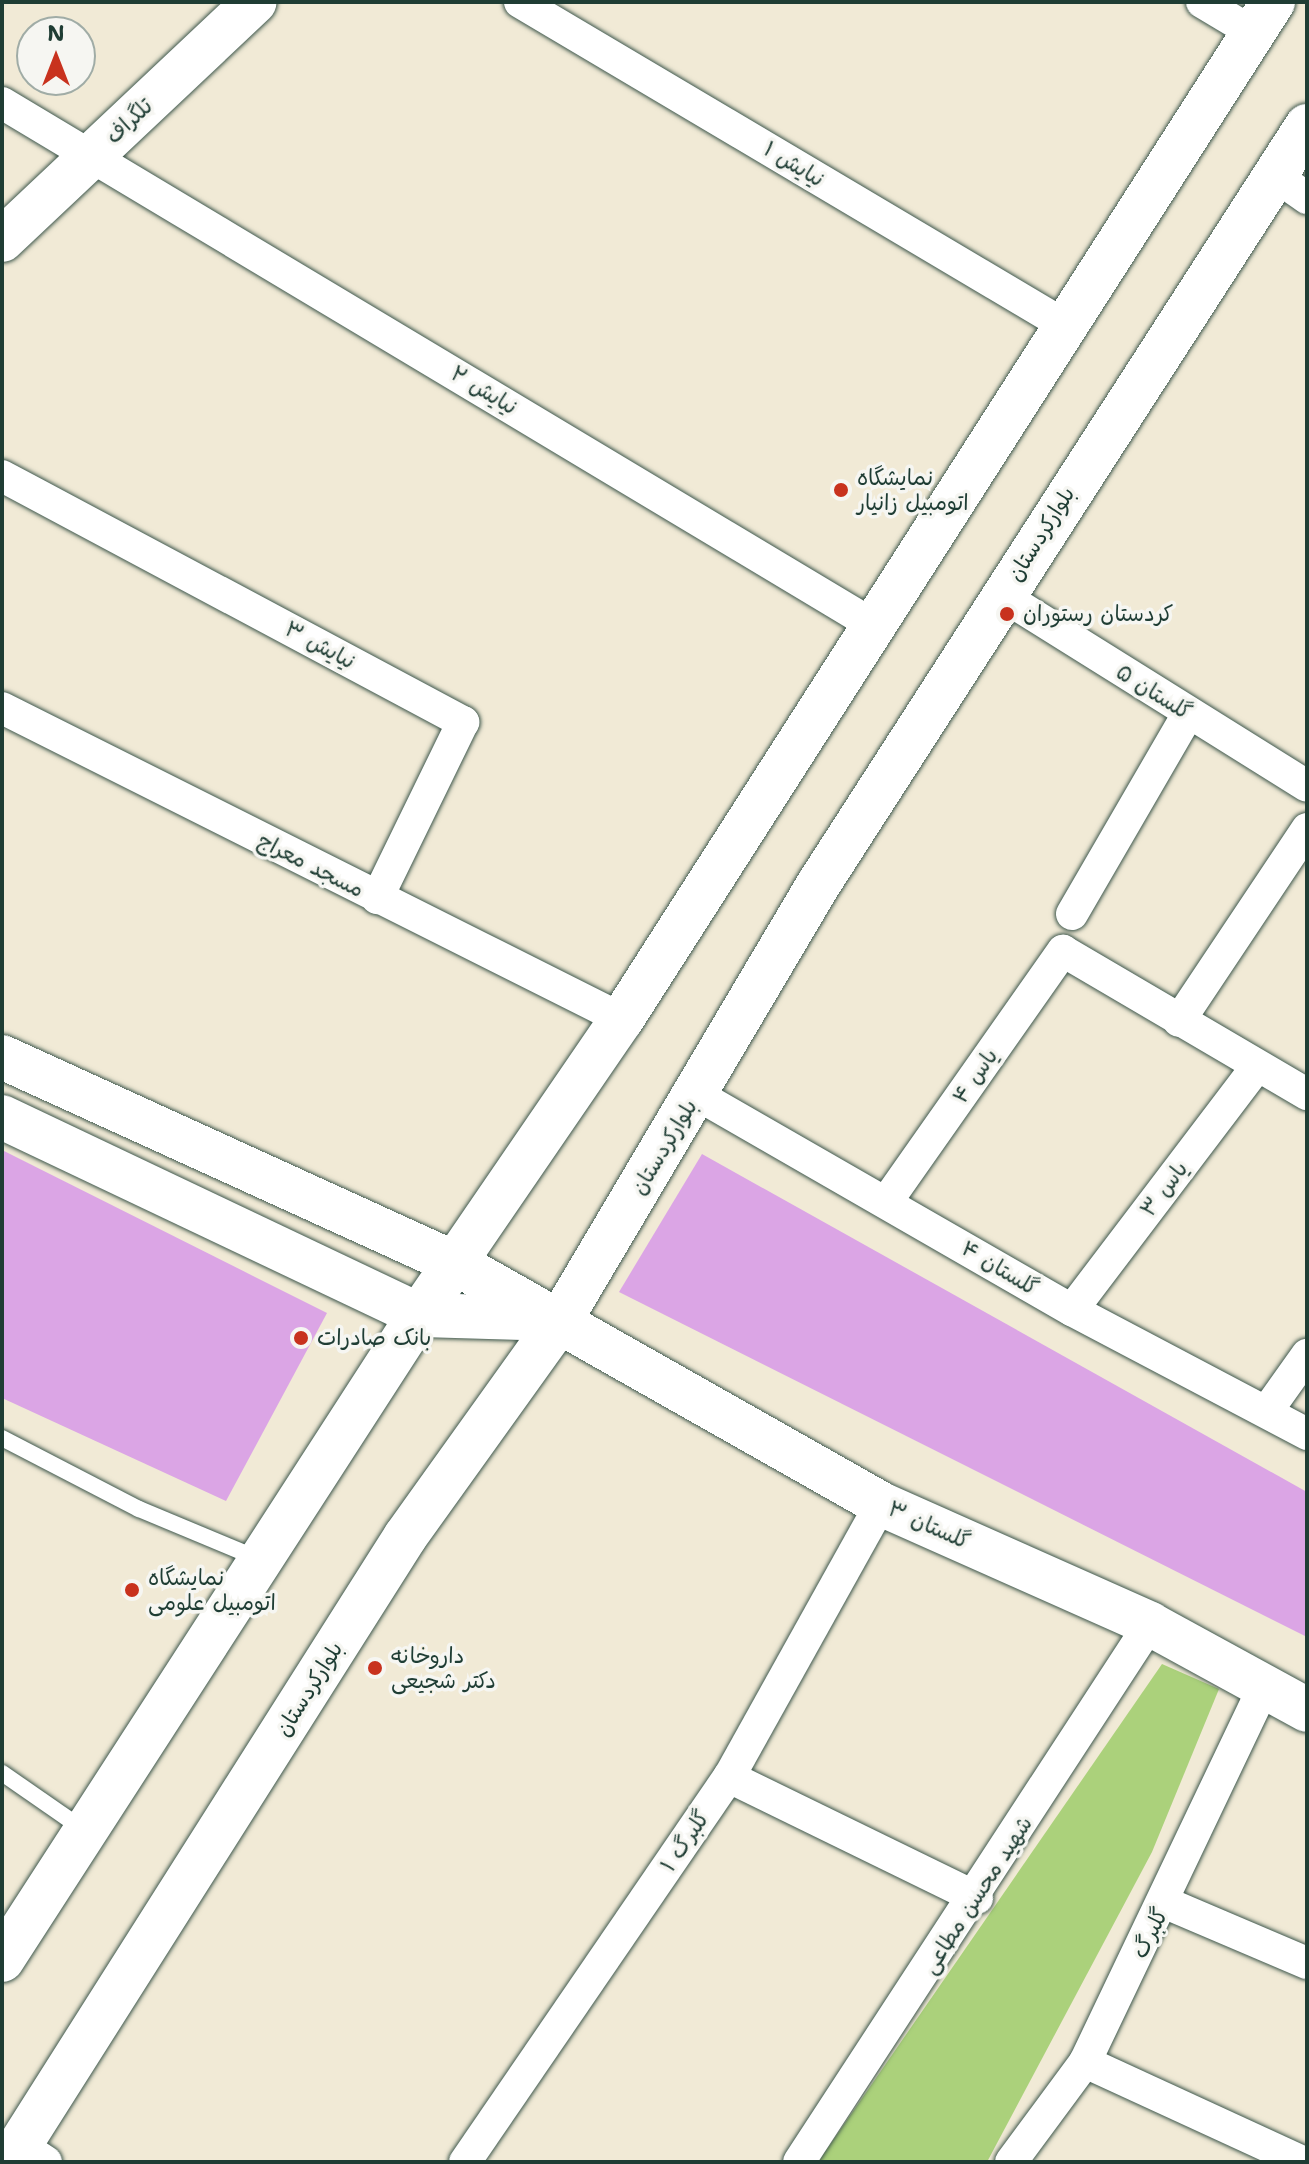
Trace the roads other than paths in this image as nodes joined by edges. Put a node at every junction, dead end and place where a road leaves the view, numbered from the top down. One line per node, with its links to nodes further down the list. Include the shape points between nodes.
1 (255, 2): 7 (main road, تلگراف)
2 (520, 2): 10 (street, نیایش ۱)
3 (1202, 2): 4 (street)
4 (1264, 18): 10 (main road)
5 (2, 103): 7 (street, نیایش ۲)
6 (1307, 126): 8 (main road, بلوارکردستان)
7 (93, 155): 9 (main road, تلگراف); 13 (street, نیایش ۲)
8 (1292, 188): 12 (main road, بلوارکردستان)
9 (2, 240)
10 (1068, 327): 13 (main road)
11 (2, 476): 18 (street, نیایش ۳, via 463,722)
12 (1003, 596): 15 (street, گلستان ۵); 24 (main road, بلوارکردستان, via 818,885)
13 (875, 626): 20 (main road)
14 (2, 708): 18 (street, مسجد معراج)
15 (1188, 714): 16 (street, گلستان ۵); 19 (street)
16 (1307, 786)
17 (1307, 829): 21 (street)
18 (377, 898): 20 (street, مسجد معراج)
19 (1072, 914)
20 (622, 1019): 28 (main road)
21 (1179, 1021): 23 (street); 27 (street, یاس ۴, via 1063,951)
22 (2, 1057): 28 (main road, گلستان ۳)
23 (1256, 1068): 25 (street); 29 (street, یاس ۳)
24 (696, 1094): 27 (street, گلستان ۴); 31 (main road, بلوارکردستان)
25 (1307, 1094)
26 (2, 1117): 30 (main road)
27 (887, 1201): 29 (street, گلستان ۴)
28 (457, 1264): 30 (main road); 31 (main road, گلستان ۳)
29 (1072, 1310): 33 (street, گلستان ۴)
30 (419, 1315): 31 (main road); 37 (main road)
31 (561, 1319): 36 (main road, گلستان ۳); 49 (main road, بلوارکردستان, via 405,1537)
32 (1307, 1355): 33 (street)
33 (1267, 1411): 34 (street, گلستان ۴)
34 (1307, 1434)
35 (2, 1438): 37 (lane, via 139,1509)
36 (881, 1504): 38 (main road, گلستان ۳); 42 (street, گلبرگ ۱)
37 (260, 1560): 43 (main road)
38 (1150, 1624): 39 (main road, گلستان ۳); 44 (street, شهید محسن مطاعی)
39 (1263, 1689): 40 (main road, گلستان ۳); 45 (street, گلبرگ)
40 (1307, 1710)
41 (2, 1773): 43 (lane)
42 (729, 1777): 44 (street); 50 (street, گلبرگ ۱)
43 (88, 1833): 46 (main road)
44 (977, 1898): 51 (street, شهید محسن مطاعی)
45 (1166, 1903): 47 (street); 48 (street, گلبرگ)
46 (2, 1960)
47 (1307, 1963)
48 (1085, 2062): 52 (street, گلبرگ); 53 (street)
49 (25, 2156)
50 (465, 2162)
51 (799, 2162)
52 (1011, 2162)
53 (1302, 2162)

